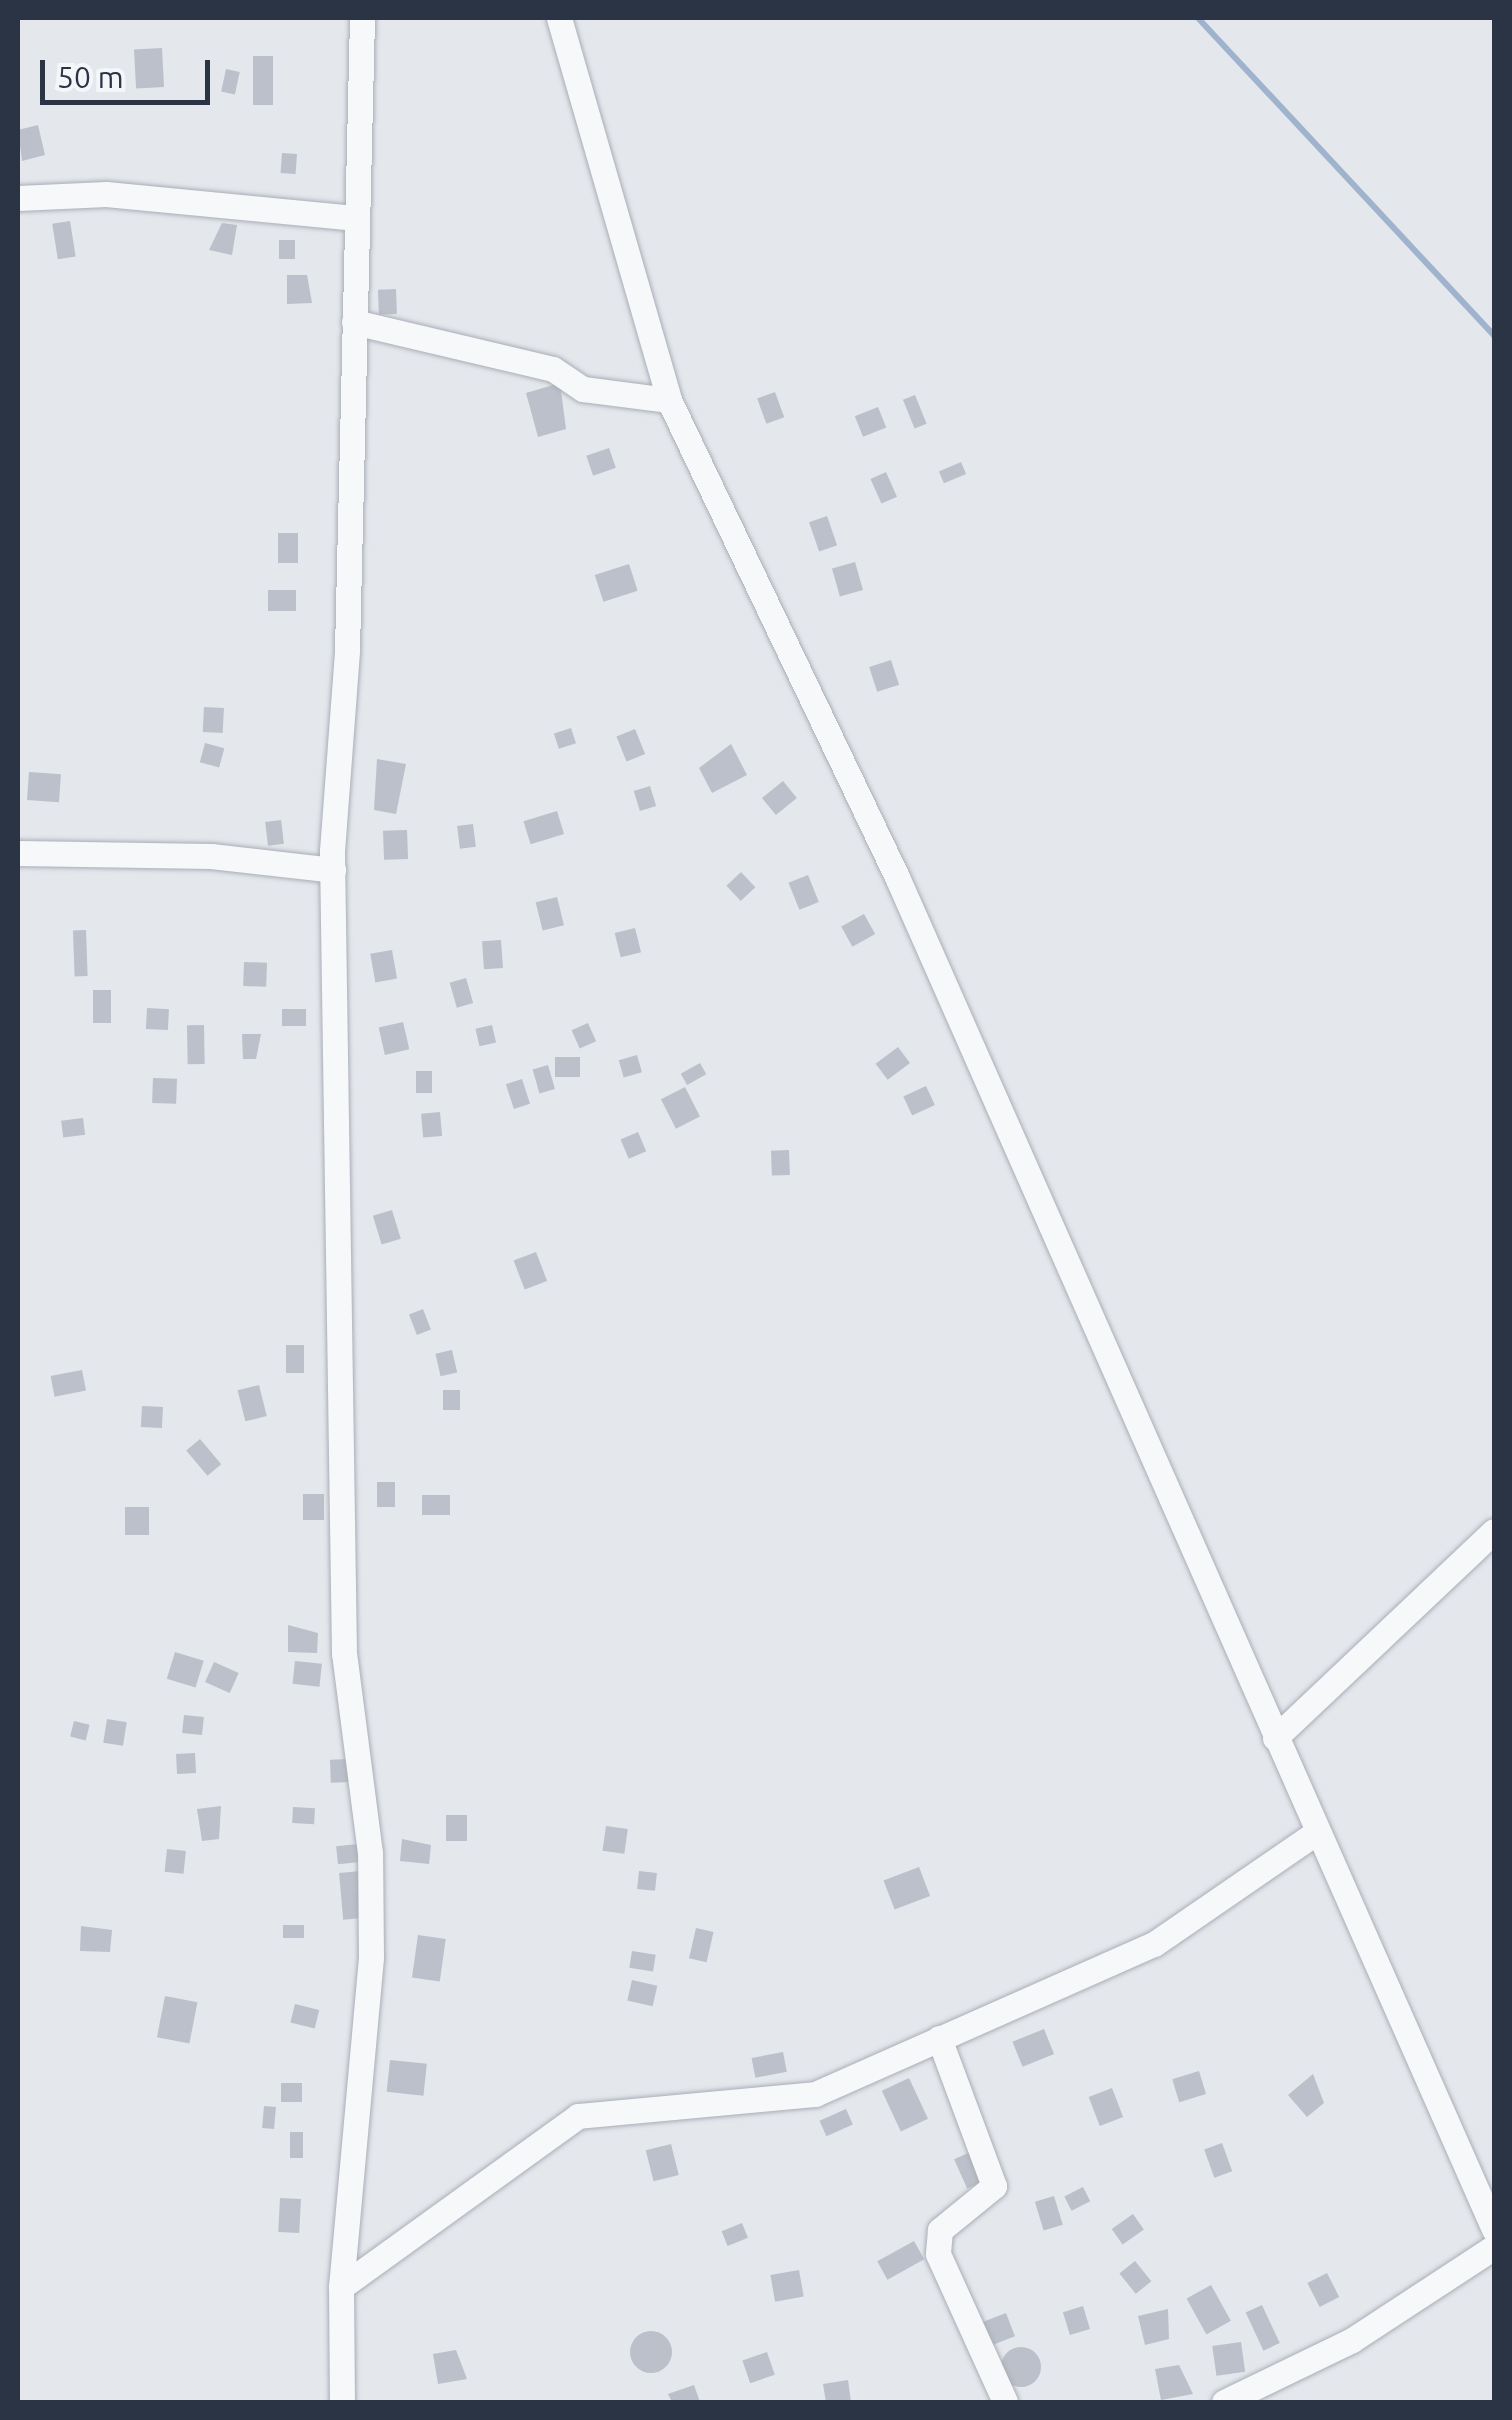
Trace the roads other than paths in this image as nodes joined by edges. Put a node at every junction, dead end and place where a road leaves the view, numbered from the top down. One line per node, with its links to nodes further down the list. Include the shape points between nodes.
1 (362, 18): 4 (street)
2 (559, 18): 6 (street)
3 (18, 198): 4 (street, via 106,194)
4 (357, 218): 5 (street)
5 (354, 322): 6 (street, via 553,369 583,389); 8 (street)
6 (669, 400): 10 (street, via 897,877)
7 (18, 853): 8 (street, via 193,855)
8 (333, 870): 16 (street, via 344,1654 370,1853 372,1958)
9 (1494, 1530): 10 (street)
10 (1275, 1738): 11 (street)
11 (1317, 1832): 12 (street, via 1154,1944); 13 (street)
12 (939, 2038): 16 (street, via 814,2094 578,2116); 18 (street, via 994,2186 940,2230 938,2254)
13 (1486, 2186): 14 (street)
14 (1494, 2229)
15 (1494, 2247): 19 (street, via 1352,2340)
16 (341, 2286): 17 (street)
17 (342, 2402)
18 (1005, 2402)
19 (1224, 2402)

